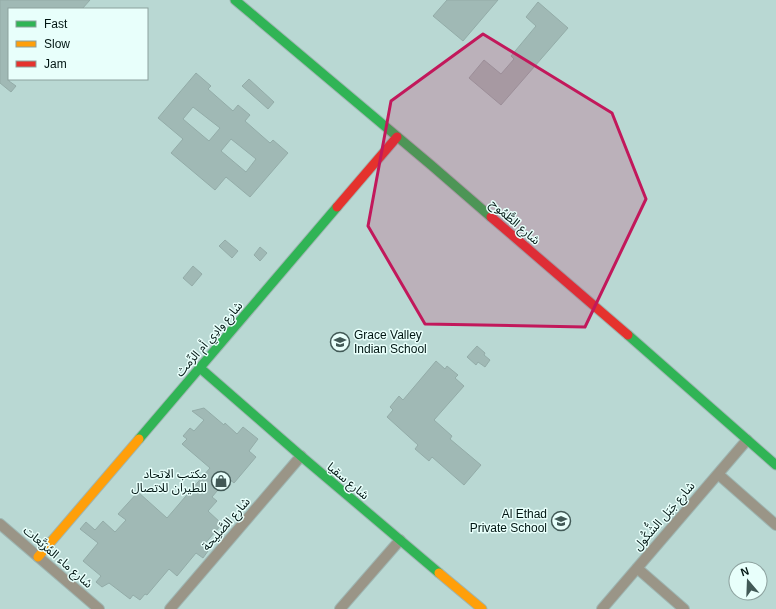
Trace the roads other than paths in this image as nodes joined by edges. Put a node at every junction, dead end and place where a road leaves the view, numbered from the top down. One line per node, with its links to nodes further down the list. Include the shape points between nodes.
1 (235, 0): 2 (street, شارع الطُّمُوح)
2 (397, 137): 3 (street, شارع وادِي أم الرِّمث); 4 (street, شارع الطُّمُوح)
3 (200, 368): 5 (street, شارع سقيا); 11 (street, شارع وادِي أم الرِّمث)
4 (746, 440): 6 (street, شارع الطُّمُوح); 7 (street, شارع جَبَل الشُّكُول)
5 (301, 456): 10 (street, شارع سقيا); 14 (street, شارع الصَّلِيحة)
6 (776, 465)
7 (718, 474): 9 (street); 12 (street, شارع جَبَل الشُّكُول)
8 (0, 524): 11 (street, شارع ماء المُرَبَّعات)
9 (776, 525)
10 (400, 540): 15 (street); 16 (street, شارع سقيا)
11 (38, 557): 13 (street, شارع ماء المُرَبَّعات)
12 (637, 568): 17 (street, شارع جَبَل الشُّكُول); 18 (street)
13 (99, 609)
14 (170, 609)
15 (340, 609)
16 (482, 609)
17 (602, 609)
18 (684, 609)

